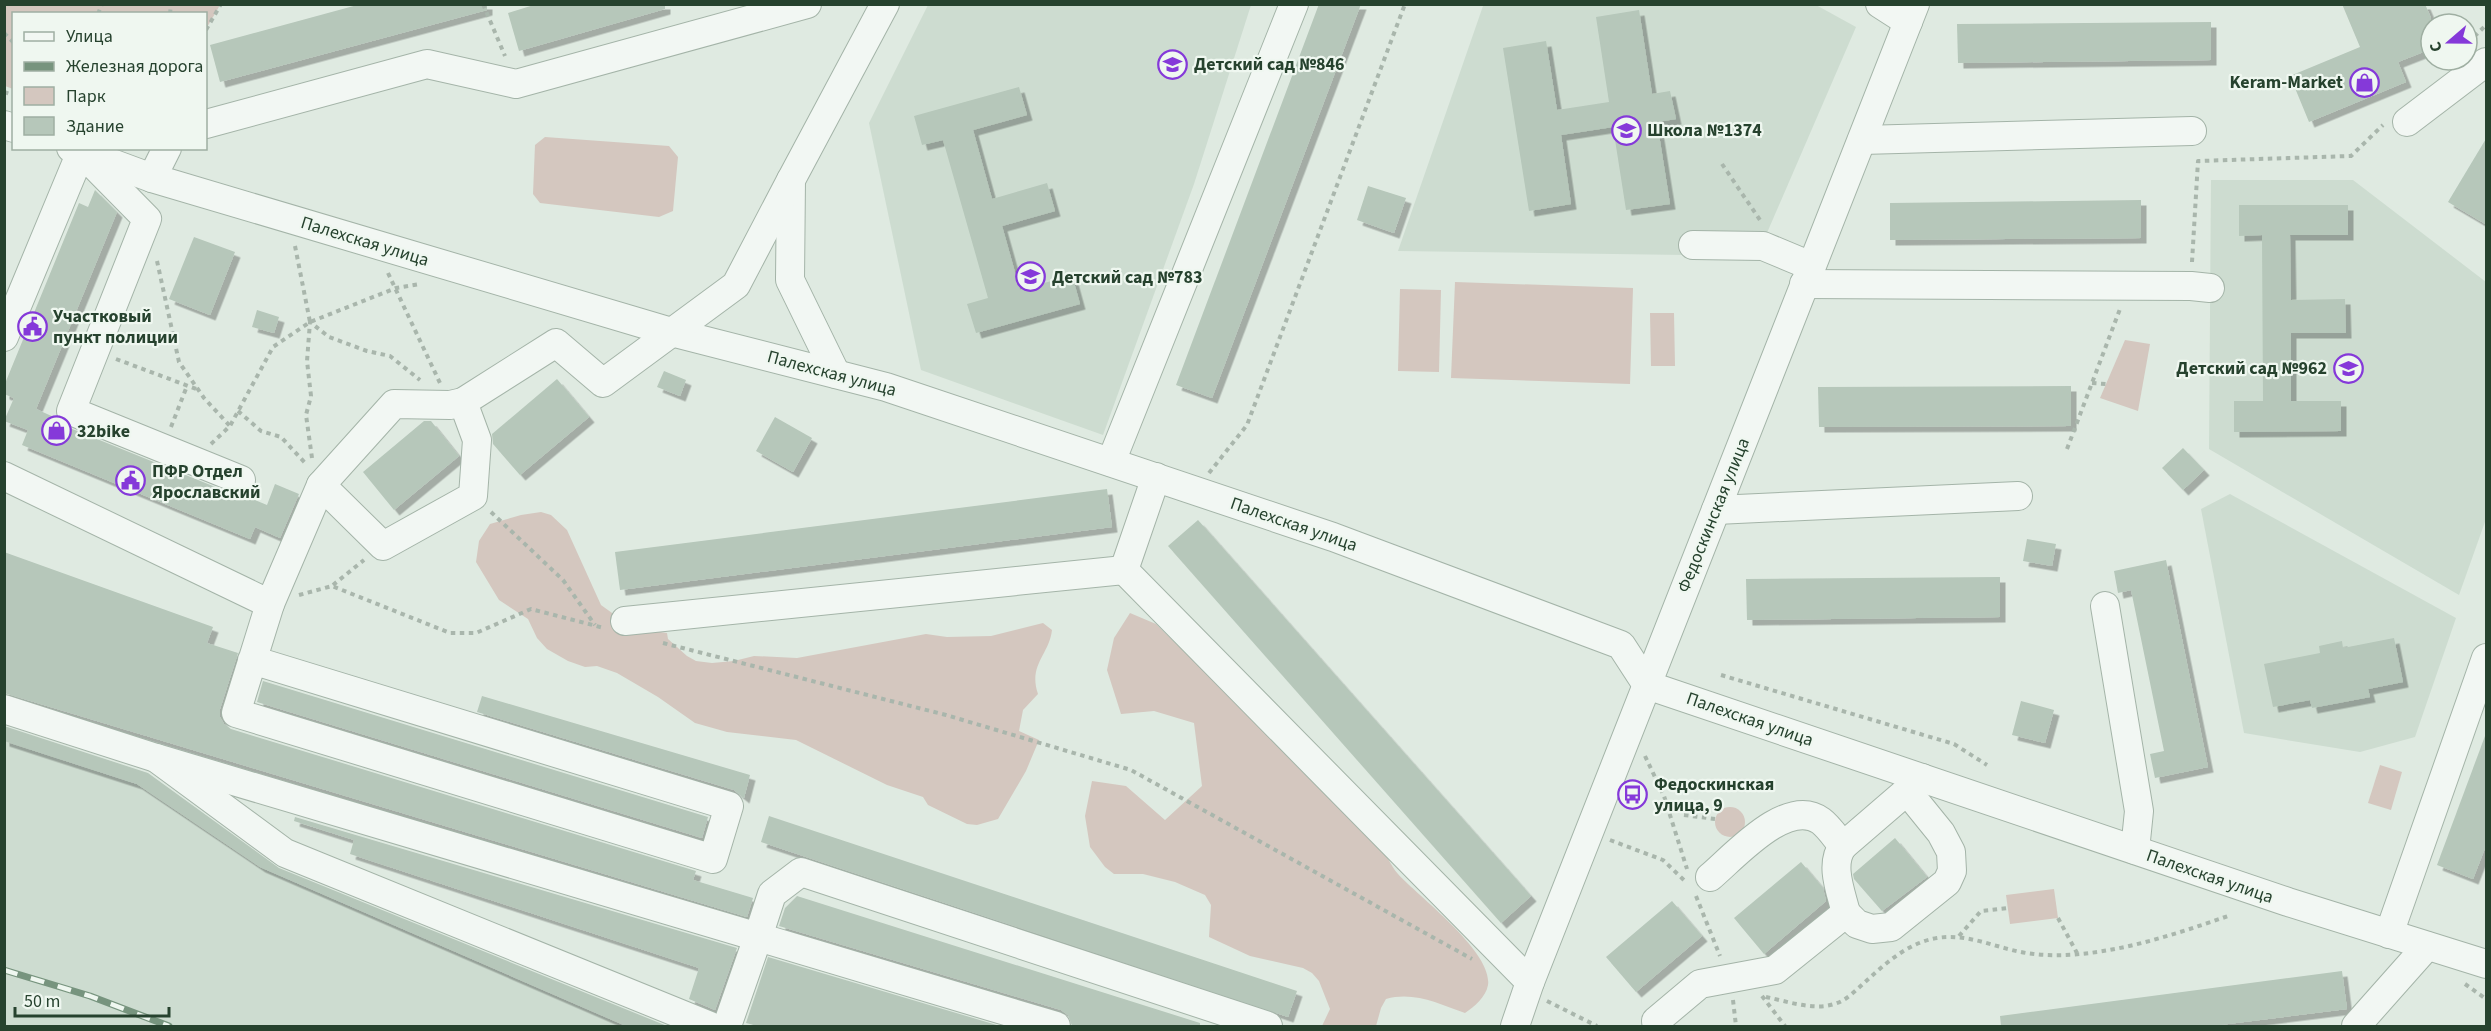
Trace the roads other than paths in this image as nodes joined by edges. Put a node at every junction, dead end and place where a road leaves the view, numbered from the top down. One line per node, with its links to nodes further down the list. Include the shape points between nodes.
1 (807, 4): 8 (street, via 516,84 427,64)
2 (885, 4): 14 (street)
3 (1294, 4): 22 (street)
4 (1880, 4): 5 (street)
5 (1912, 13): 10 (street, Федоскинская улица)
6 (2487, 62): 7 (street)
7 (2395, 123)
8 (207, 124)
9 (2192, 131): 10 (street)
10 (1862, 140): 16 (street, Федоскинская улица)
11 (76, 150): 13 (street, Палехская улица); 19 (street); 25 (street, via 147,219 71,411)
12 (166, 150): 13 (street)
13 (153, 178): 18 (street, Палехская улица)
14 (791, 180): 18 (street, via 736,285); 20 (street, via 790,280)
15 (1693, 244): 16 (street, via 1763,246)
16 (1808, 275): 17 (street); 28 (street, Федоскинская улица)
17 (2201, 287)
18 (670, 332): 20 (street, Палехская улица); 21 (street, via 603,383 556,343)
19 (4, 337)
20 (836, 374): 22 (street, Палехская улица)
21 (456, 403): 26 (street, via 394,404); 26 (street, via 477,440 473,496 383,546)
22 (1111, 462): 24 (street, Палехская улица)
23 (4, 476): 30 (street)
24 (1156, 477): 29 (street); 35 (street, Палехская улица, via 1333,537 1621,645)
25 (241, 480)
26 (321, 485): 30 (street)
27 (2018, 496): 28 (street)
28 (1716, 510): 35 (street, Федоскинская улица)
29 (1124, 570): 32 (street); 47 (street)
30 (270, 604): 34 (street)
31 (2105, 606): 40 (street, via 2139,812)
32 (616, 625)
33 (2487, 658): 43 (street)
34 (252, 660): 34 (street, via 236,713 713,859 729,806)
35 (1647, 685): 38 (street, Палехская улица); 47 (street, Федоскинская улица)
36 (4, 709): 37 (street)
37 (156, 758): 44 (street); 49 (street, via 285,853)
38 (1915, 785): 39 (street); 40 (street, Палехская улица); 42 (street, via 1951,852 1952,871 1947,882 1891,927 1872,929 1857,924)
39 (1843, 846): 41 (street, via 1820,820 1793,815 1775,822); 42 (street, via 1837,853 1837,870)
40 (2135, 850): 43 (street, Палехская улица)
41 (1697, 882)
42 (1846, 912): 48 (street, via 1775,970 1700,984)
43 (2389, 934): 45 (street, Палехская улица)
44 (758, 937): 50 (street); 51 (street); 52 (street, via 772,894 801,872)
45 (2427, 946): 46 (street, Палехская улица); 54 (street)
46 (2487, 964)
47 (1529, 986): 53 (street, Федоскинская улица)
48 (1656, 1021)
49 (710, 1026)
50 (727, 1026)
51 (1056, 1026)
52 (1268, 1026)
53 (1515, 1026)
54 (2356, 1026)

